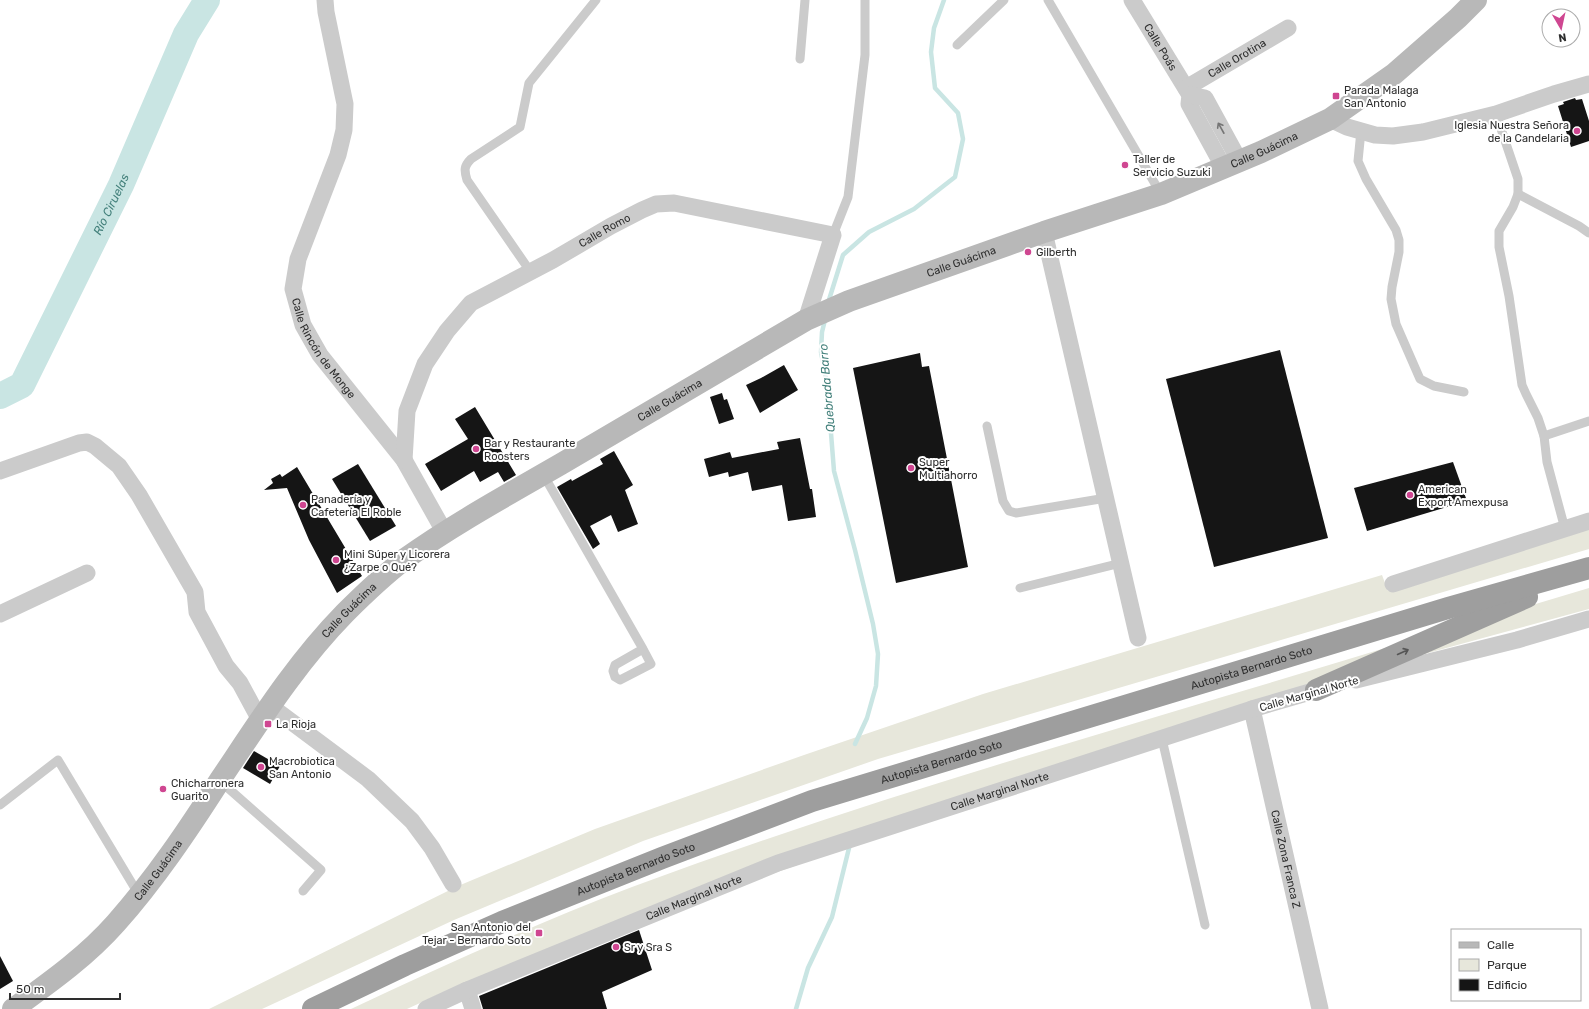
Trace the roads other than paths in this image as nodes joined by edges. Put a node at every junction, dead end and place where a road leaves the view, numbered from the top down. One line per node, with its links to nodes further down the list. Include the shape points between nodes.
1 (325, 0): 29 (street, Calle Rincón de Monge, via 345,104 344,130 338,155 298,259 293,289 303,325 320,355)
2 (596, 0): 23 (lane, via 529,84 520,127 471,159 465,166 467,180)
3 (805, 0): 11 (lane)
4 (865, 0): 22 (lane, via 865,55 848,197)
5 (1004, 0): 10 (lane)
6 (1048, 0): 18 (lane)
7 (1132, 0): 13 (street, Calle Poás)
8 (1476, 0): 15 (main road, Calle Guácima, via 1394,74)
9 (1288, 28): 13 (street, Calle Orotina)
10 (957, 45)
11 (800, 59)
12 (1589, 84): 14 (street)
13 (1188, 92): 17 (street, Calle Poás, via 1189,104)
14 (1496, 114): 16 (street, via 1423,132 1393,136); 19 (lane, via 1516,169)
15 (1330, 119): 16 (street); 17 (main road, Calle Guácima)
16 (1361, 131): 25 (lane, via 1358,161 1399,240 1391,299 1396,324 1420,379 1434,386)
17 (1232, 165): 18 (main road, Calle Guácima)
18 (1161, 194): 20 (main road, Calle Guácima)
19 (1518, 194): 21 (lane, via 1579,226); 28 (lane, via 1499,231 1499,247 1522,385)
20 (1044, 232): 24 (main road, Calle Guácima); 32 (street)
21 (1589, 234)
22 (833, 235): 23 (street, Calle Romo, via 674,204 656,204); 24 (street)
23 (530, 271): 29 (street, Calle Romo, via 471,303 447,331 425,364 407,411)
24 (811, 318): 31 (main road, Calle Guácima)
25 (1464, 392)
26 (1589, 421): 28 (lane)
27 (987, 426): 32 (lane, via 1003,502 1009,511 1016,513)
28 (1544, 436): 34 (lane, via 1547,462)
29 (404, 460): 35 (street, Calle Rincón de Monge)
30 (0, 471): 47 (street, via 88,442 120,466 195,592 196,612 226,666 233,688)
31 (543, 474): 35 (main road, Calle Guácima); 44 (lane)
32 (1106, 498): 36 (street)
33 (1589, 521): 34 (street)
34 (1565, 529): 39 (street)
35 (445, 533): 47 (main road, Calle Guácima, via 404,560 350,608 323,636)
36 (1121, 564): 40 (lane); 43 (street)
37 (1589, 569): 45 (highway, one-way to 37); 57 (highway, Autopista Bernardo Soto, via 1448,608 812,801 502,922 405,964)
38 (87, 573): 41 (street)
39 (1393, 584)
40 (1020, 588)
41 (0, 614)
42 (1589, 619): 45 (street, Calle Marginal Norte, via 1517,640)
43 (1138, 638)
44 (643, 649)
45 (1316, 690): 46 (street, Calle Marginal Norte)
46 (1252, 709): 48 (street, Calle Marginal Norte); 60 (street, Calle Zona Franca Z)
47 (261, 718): 49 (main road, Calle Guácima); 51 (street, via 368,779 412,821 432,848)
48 (1162, 739): 54 (lane); 55 (street, Calle Marginal Norte, via 778,863)
49 (220, 781): 52 (lane, via 321,870); 53 (main road, Calle Guácima, via 177,846)
50 (0, 805): 53 (lane, via 58,760)
51 (452, 884)
52 (303, 891)
53 (139, 896): 56 (main road, Calle Guácima, via 87,952)
54 (1205, 925)
55 (466, 990): 58 (street, Calle Marginal Norte); 59 (street)
56 (13, 1009)
57 (313, 1009)
58 (426, 1009)
59 (473, 1009)
60 (1320, 1009)

